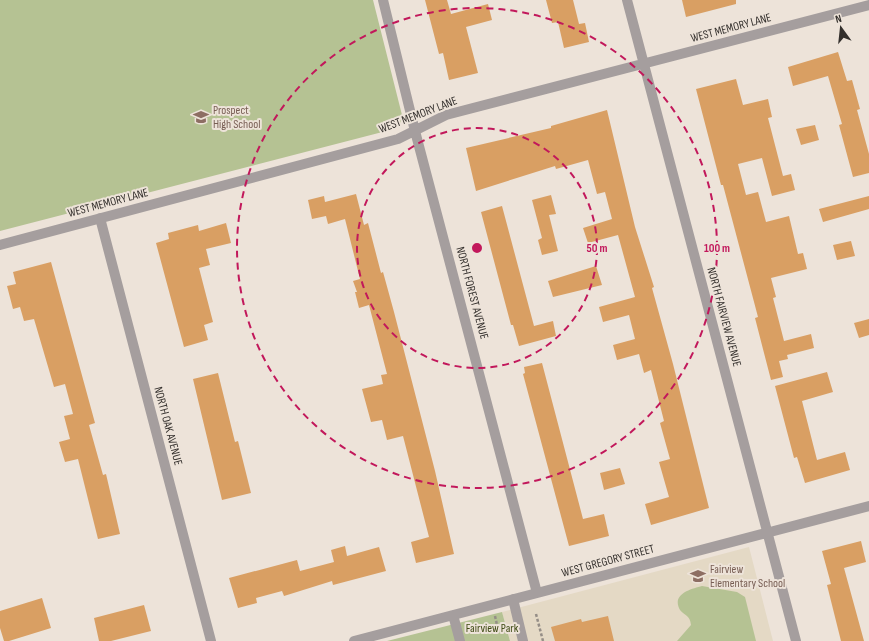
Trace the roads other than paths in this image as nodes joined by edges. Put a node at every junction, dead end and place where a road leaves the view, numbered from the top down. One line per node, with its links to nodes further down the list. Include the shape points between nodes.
1 (383, 0): 5 (street, NORTH FOREST AVENUE)
2 (627, 0): 4 (street, NORTH FAIRVIEW AVENUE)
3 (869, 5): 4 (street, WEST MEMORY LANE)
4 (644, 64): 5 (street, WEST MEMORY LANE, via 446,115); 9 (street, NORTH FAIRVIEW AVENUE)
5 (415, 130): 6 (street, WEST MEMORY LANE, via 398,139); 10 (street, NORTH FOREST AVENUE)
6 (100, 218): 7 (street, WEST MEMORY LANE); 13 (street, NORTH OAK AVENUE)
7 (0, 245)
8 (869, 506): 9 (street, WEST GREGORY STREET)
9 (767, 532): 10 (street, WEST GREGORY STREET); 17 (street, NORTH FAIRVIEW AVENUE)
10 (537, 593): 11 (street, WEST GREGORY STREET)
11 (513, 599): 12 (street, WEST GREGORY STREET); 16 (street)
12 (453, 615): 14 (street, WEST GREGORY STREET); 15 (street)
13 (211, 641)
14 (354, 641)
15 (460, 641)
16 (523, 641)
17 (796, 641)

